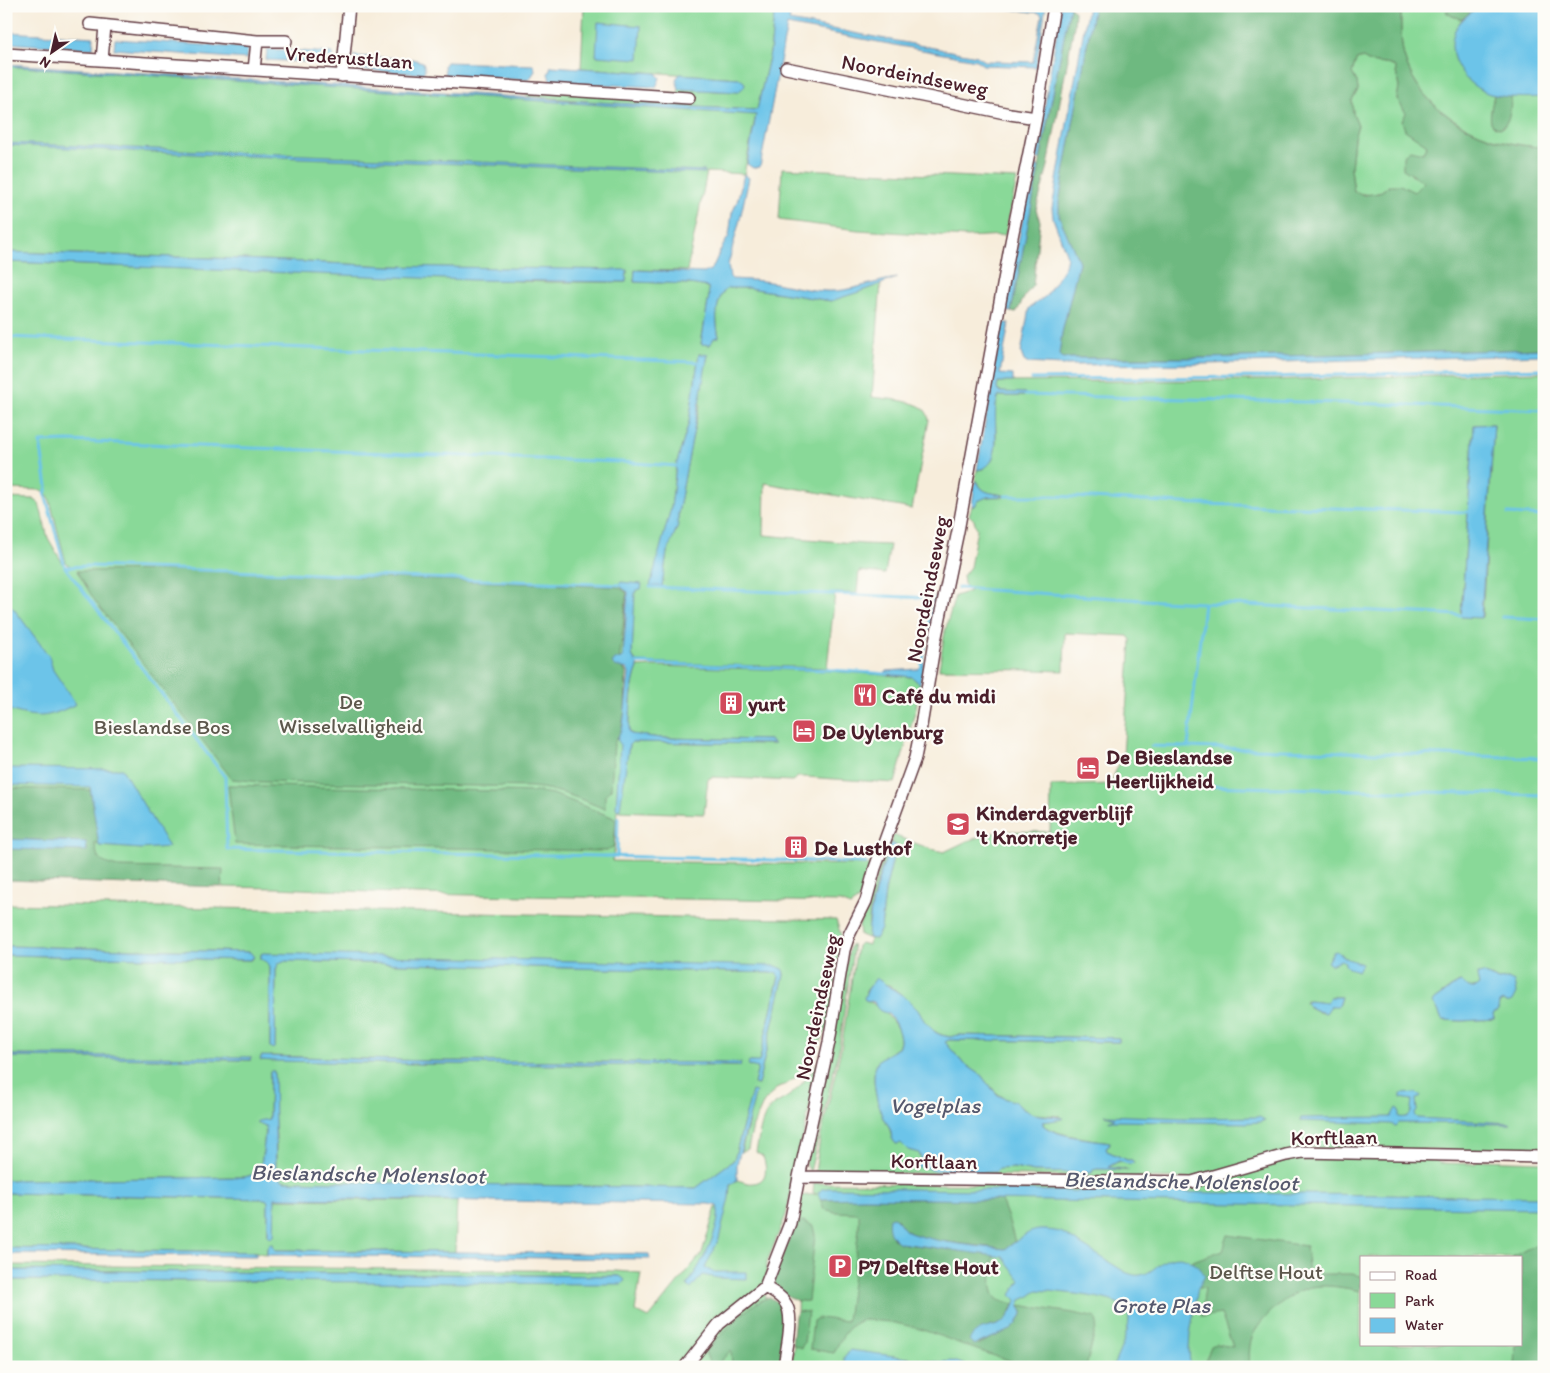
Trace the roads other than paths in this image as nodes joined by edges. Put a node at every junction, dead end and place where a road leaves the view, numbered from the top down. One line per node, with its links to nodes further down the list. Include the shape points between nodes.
1 (350, 6): 11 (street)
2 (1054, 6): 13 (street, Noordeindseweg)
3 (90, 24): 4 (street)
4 (105, 26): 5 (street); 8 (street)
5 (257, 41): 6 (street); 10 (street)
6 (286, 41)
7 (6, 54): 8 (street, Vrederustlaan)
8 (102, 60): 10 (street, Vrederustlaan)
9 (786, 68): 13 (street, Noordeindseweg)
10 (254, 70): 11 (street, Vrederustlaan)
11 (342, 76): 12 (street, Vrederustlaan)
12 (689, 98)
13 (1036, 118): 15 (street, Noordeindseweg, via 915,758 866,901 846,943 829,1042)
14 (1544, 1157): 15 (street, Korftlaan, via 1302,1152 1192,1182)
15 (799, 1177): 16 (street, Noordeindseweg, via 790,1223)
16 (764, 1287): 17 (street, via 719,1324); 18 (street, via 783,1299 789,1308)
17 (685, 1367)
18 (784, 1367)

